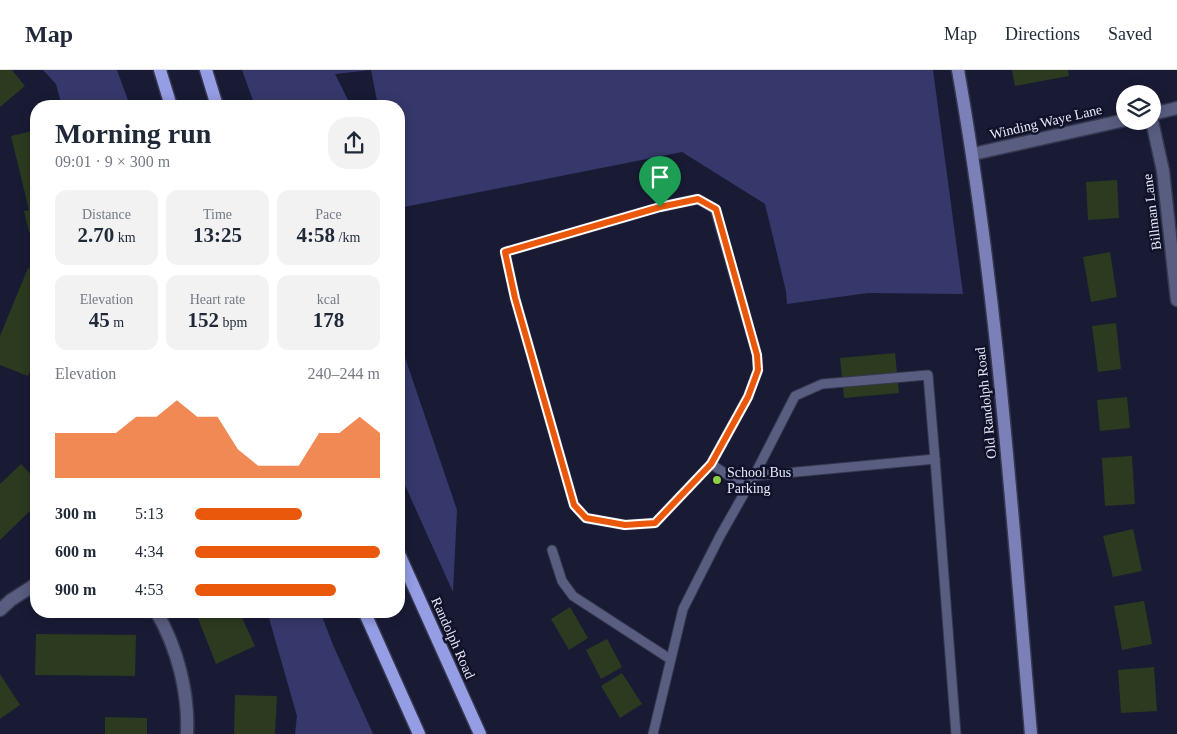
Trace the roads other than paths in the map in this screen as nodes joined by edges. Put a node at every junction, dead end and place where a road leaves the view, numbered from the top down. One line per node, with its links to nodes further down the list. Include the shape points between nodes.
1 (160, 70): 4 (main road)
2 (206, 70): 5 (main road)
3 (958, 70): 10 (street, Old Randolph Road)
4 (169, 100)
5 (216, 100)
6 (1177, 108): 7 (street)
7 (1161, 112)
8 (1116, 122): 10 (street, Winding Waye Lane)
9 (1154, 130): 11 (street, Billman Lane, via 1163,171)
10 (973, 154): 28 (street, Old Randolph Road, via 1001,392)
11 (1177, 300)
12 (935, 459): 14 (lane); 14 (lane, via 928,375 822,384 795,396); 27 (lane)
13 (711, 464): 13 (lane, via 748,397 758,370 757,355 716,209 698,199 505,252 574,505 586,518 625,525 655,523); 15 (lane)
14 (754, 476): 15 (lane)
15 (746, 487): 22 (lane, via 683,609)
16 (552, 550): 22 (lane, via 562,581 573,596)
17 (405, 567): 25 (main road, Randolph Road)
18 (30, 588): 19 (street)
19 (0, 610)
20 (160, 618): 23 (street, via 179,666 188,718)
21 (367, 618): 24 (main road)
22 (670, 659): 26 (lane)
23 (187, 734)
24 (419, 734)
25 (480, 734)
26 (653, 734)
27 (956, 734)
28 (1031, 734)

